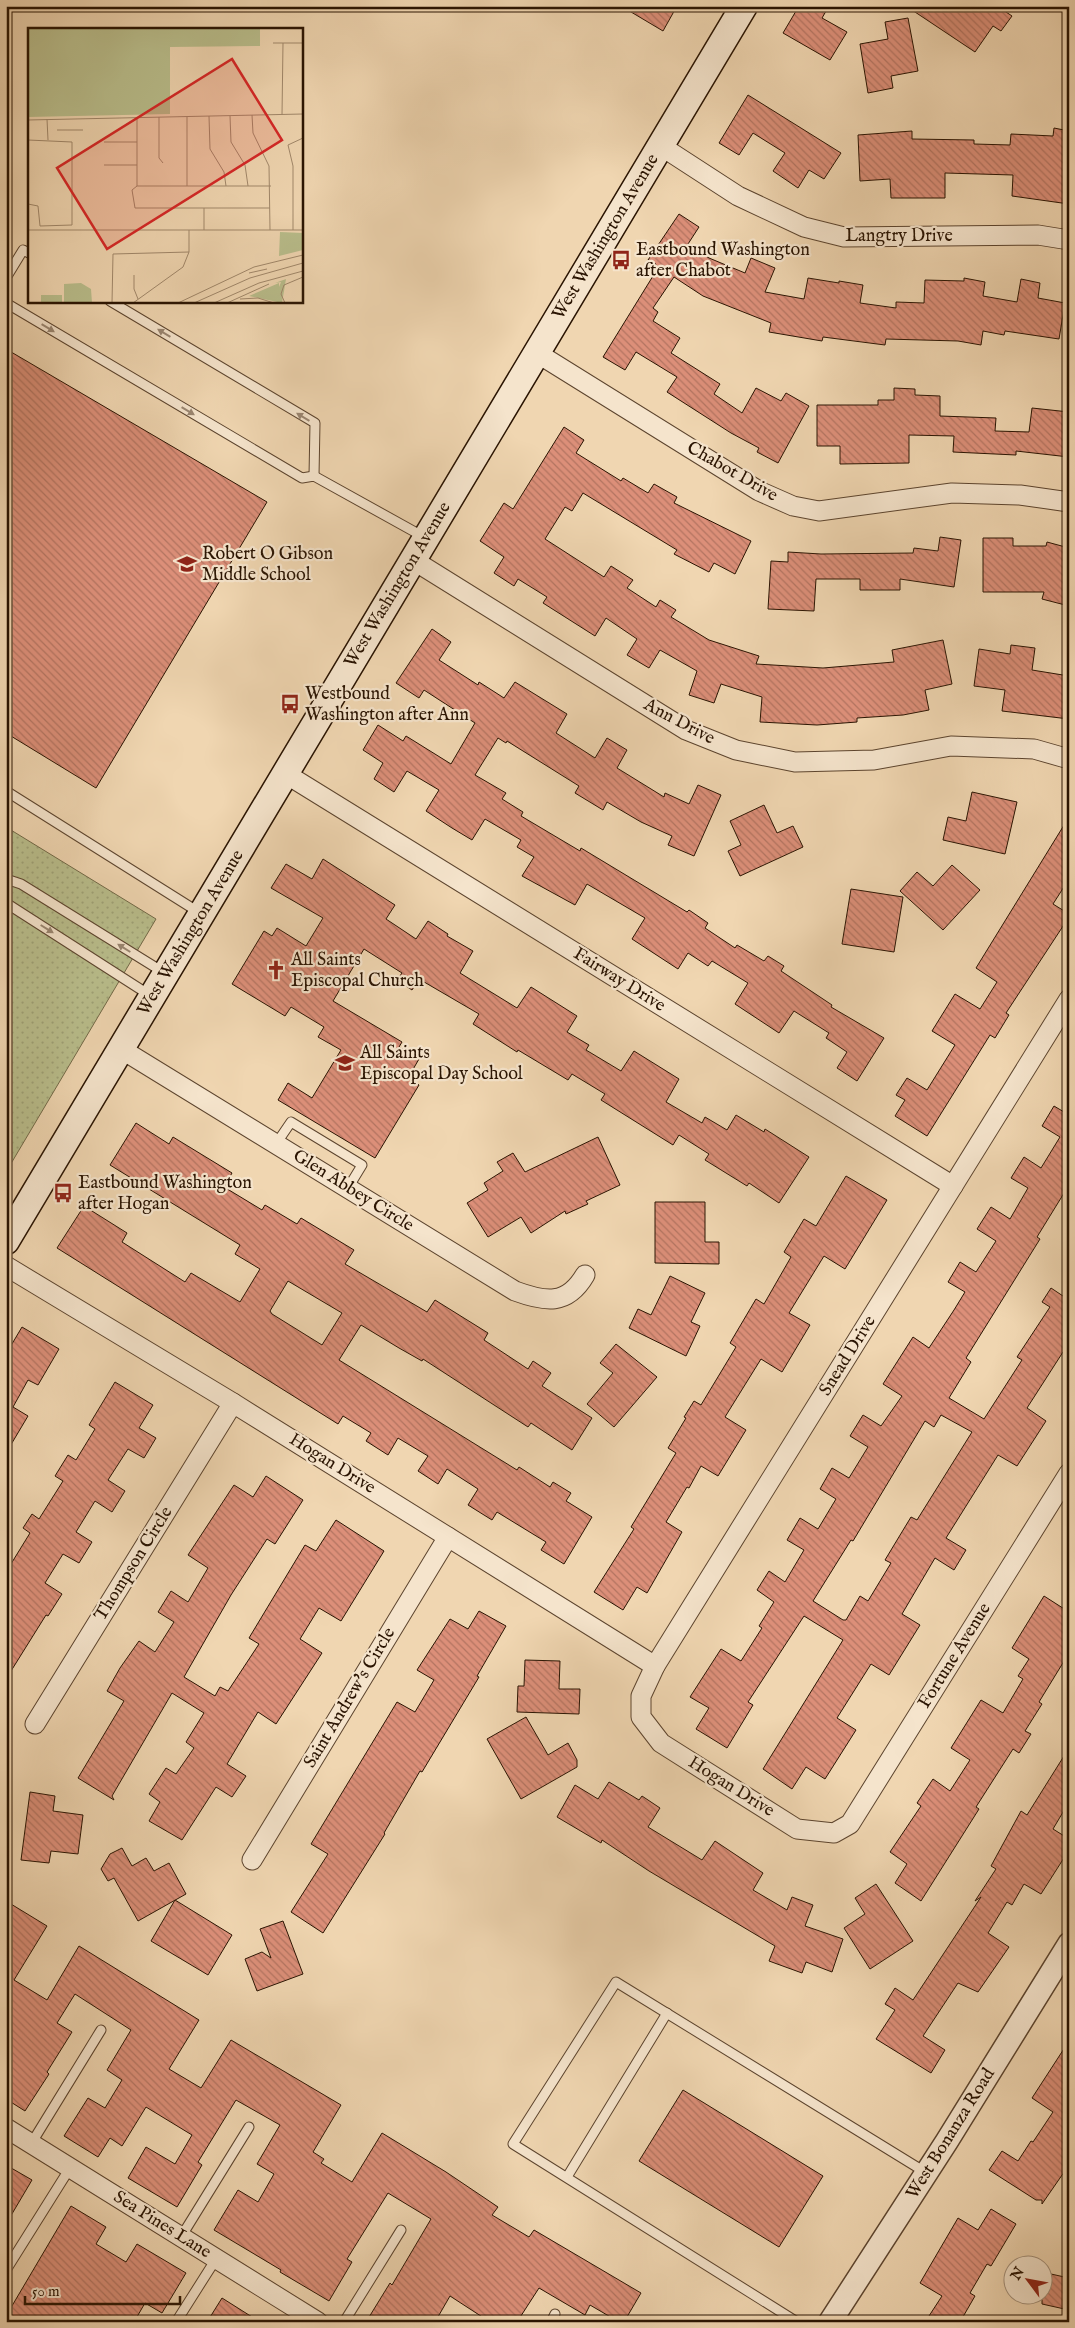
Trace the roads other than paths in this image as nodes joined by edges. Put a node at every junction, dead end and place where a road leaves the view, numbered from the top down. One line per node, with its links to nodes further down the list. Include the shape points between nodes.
1 (744, 6): 2 (main road, West Washington Avenue)
2 (661, 146): 3 (street, Langtry Drive, via 738,196 804,227 844,237 1038,234); 8 (main road, West Washington Avenue)
3 (1069, 240)
4 (28, 252): 5 (lane, via 23,250)
5 (6, 278)
6 (112, 302): 9 (lane, one-way to 6, via 315,424)
7 (6, 303): 9 (lane, one-way to 9, via 302,478)
8 (537, 353): 10 (street, Chabot Drive, via 759,491 793,506 819,511 952,493 1020,495); 11 (main road, West Washington Avenue)
9 (314, 476): 11 (lane)
10 (1069, 502)
11 (426, 538): 12 (main road, West Washington Avenue)
12 (413, 560): 13 (street, Ann Drive, via 686,730 736,750 795,762 865,761 951,746 1034,749); 14 (main road, West Washington Avenue)
13 (1069, 759)
14 (286, 774): 18 (main road, West Washington Avenue); 24 (street, Fairway Drive)
15 (6, 791): 18 (lane)
16 (6, 879): 19 (lane, one-way to 16, via 21,884)
17 (6, 903): 20 (lane, one-way to 20)
18 (202, 915): 19 (main road, West Washington Avenue)
19 (166, 973): 20 (main road, West Washington Avenue)
20 (152, 996): 22 (main road, West Washington Avenue)
21 (1069, 999): 24 (street, Snead Drive)
22 (121, 1048): 23 (street, Glen Abbey Circle); 26 (main road, West Washington Avenue)
23 (276, 1144): 25 (street, Glen Abbey Circle); 25 (lane, via 291,1122 362,1165)
24 (953, 1186): 32 (street, Snead Drive)
25 (348, 1188): 28 (street, Glen Abbey Circle, via 515,1291 538,1299 561,1297 577,1288)
26 (6, 1241)
27 (6, 1266): 29 (street, Hogan Drive)
28 (585, 1275)
29 (234, 1403): 31 (street, Hogan Drive); 34 (street, Thompson Circle)
30 (1069, 1472): 35 (street, Fortune Avenue, via 850,1824)
31 (448, 1537): 32 (street, Hogan Drive); 36 (street, Saint Andrew's Circle)
32 (656, 1666): 33 (street, Snead Drive, via 641,1696)
33 (641, 1717): 35 (street, Hogan Drive, via 661,1743 797,1829)
34 (34, 1724)
35 (834, 1832)
36 (252, 1860)
37 (1069, 1944): 44 (street, West Bonanza Road)
38 (667, 2013): 44 (lane); 45 (lane); 45 (lane, via 616,1982 513,2144)
39 (100, 2030): 42 (lane)
40 (249, 2127): 47 (lane)
41 (6, 2128): 42 (street, Sea Pines Lane)
42 (31, 2144): 43 (street, Sea Pines Lane)
43 (70, 2168): 47 (street, Sea Pines Lane); 49 (lane)
44 (926, 2173): 54 (street, West Bonanza Road)
45 (567, 2177): 53 (lane)
46 (401, 2230): 52 (lane)
47 (181, 2237): 48 (street, Sea Pines Lane)
48 (216, 2259): 50 (lane); 51 (street, Sea Pines Lane)
49 (6, 2270)
50 (176, 2322)
51 (318, 2322)
52 (344, 2322)
53 (797, 2322)
54 (830, 2322)

